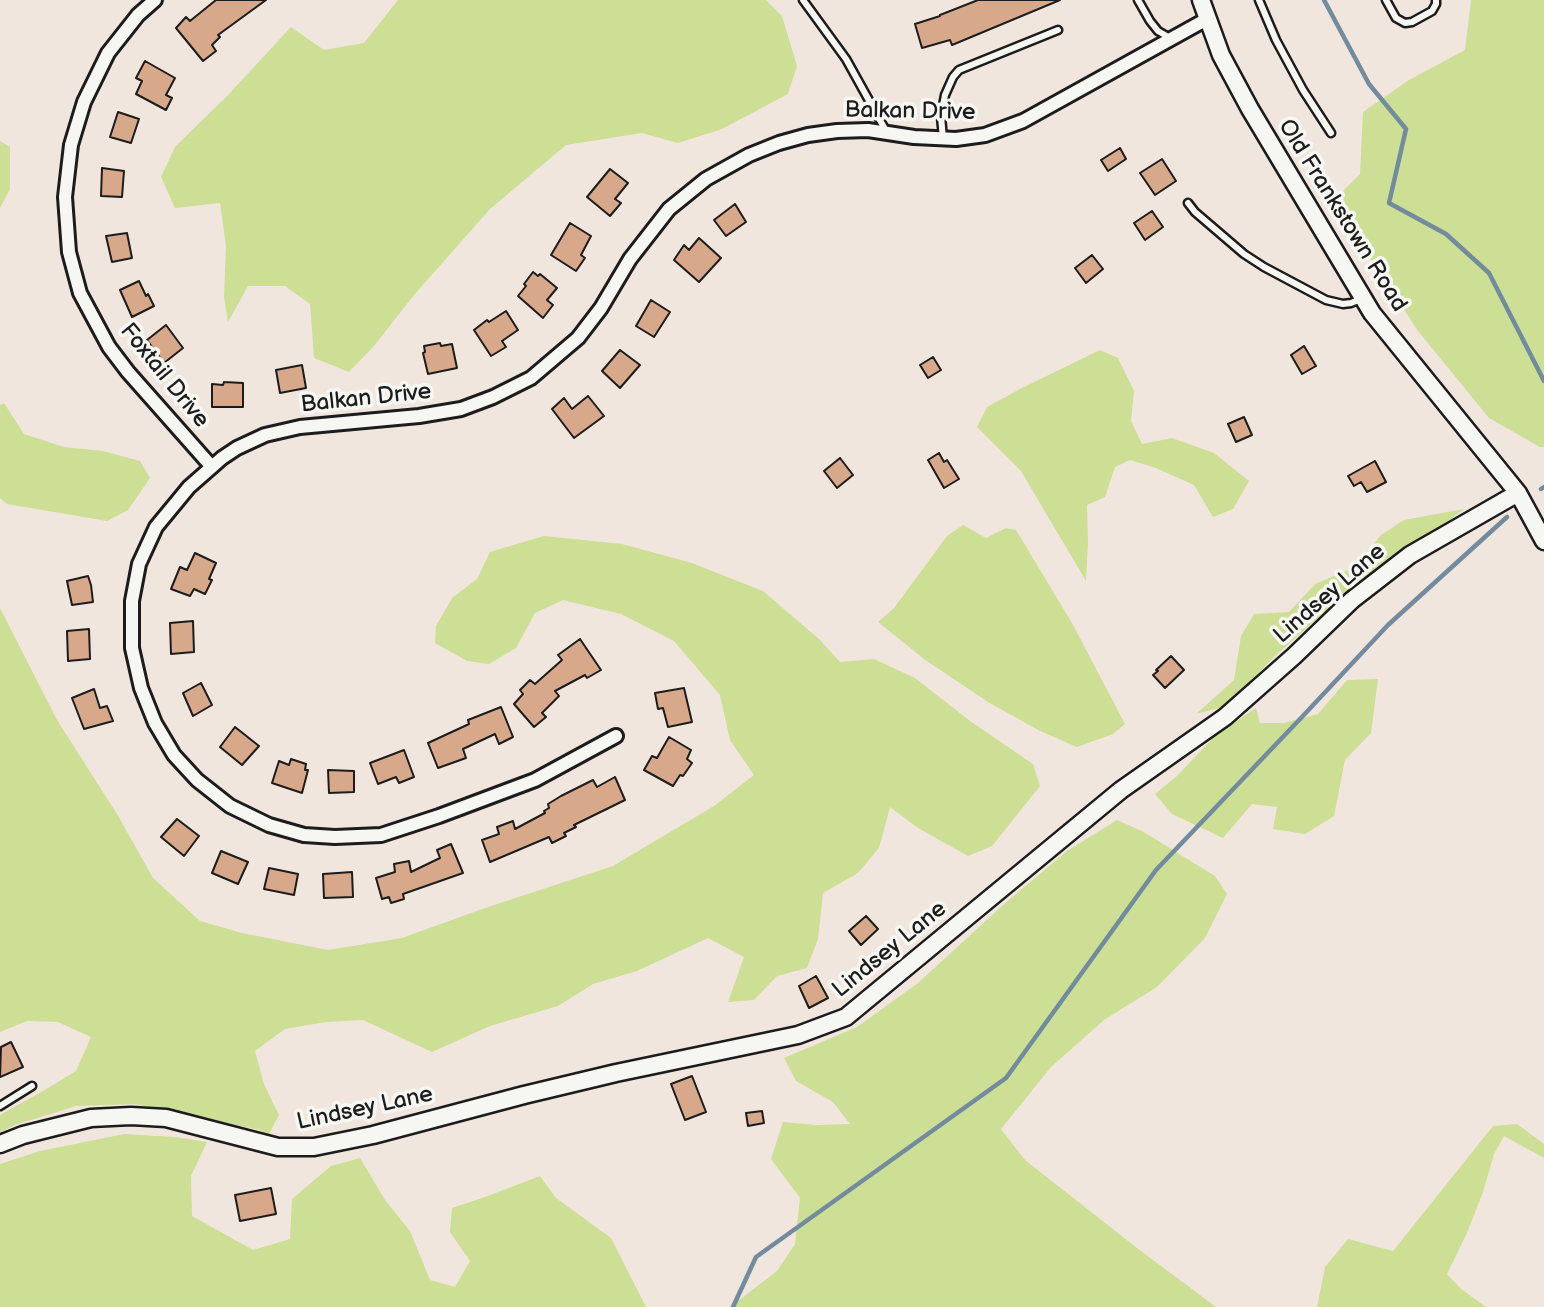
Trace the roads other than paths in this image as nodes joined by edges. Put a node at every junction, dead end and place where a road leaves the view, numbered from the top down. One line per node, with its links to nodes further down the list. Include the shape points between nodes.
1 (155, 0): 16 (street, Foxtail Drive, via 108,53 84,102 71,145 65,197 69,252 80,293 109,347)
2 (803, 0): 11 (lane, via 846,59)
3 (1138, 0): 10 (lane, via 1158,31)
4 (1202, 0): 8 (street, Old Frankstown Road)
5 (1259, 0): 12 (lane, via 1303,90)
6 (1386, 0): 7 (lane, via 1396,18 1405,23 1432,11)
7 (1436, 0)
8 (1208, 19): 10 (street, Balkan Drive); 15 (street, Old Frankstown Road, via 1250,109)
9 (1058, 30): 13 (lane, via 959,71 945,95)
10 (1172, 39): 13 (street, Balkan Drive, via 1023,121 985,135)
11 (887, 133): 13 (street, Balkan Drive); 16 (street, Balkan Drive, via 808,135 749,155 706,179 669,209 578,338 531,378 494,397 461,409 419,416 300,427 265,435)
12 (1331, 133)
13 (943, 139)
14 (1188, 203): 15 (lane, via 1264,267 1326,300 1343,304)
15 (1363, 298): 17 (street, Old Frankstown Road)
16 (212, 467): 19 (street, Balkan Drive, via 156,527 139,564 132,601 132,648 141,688 174,755 230,806 304,835 381,835 536,780)
17 (1518, 493): 18 (street, Old Frankstown Road); 22 (street, Lindsey Lane, via 1410,555 1362,592 1225,717 1121,790 846,1017 798,1035 616,1073 314,1147 278,1147 166,1118 131,1116 72,1122)
18 (1544, 541)
19 (615, 736)
20 (32, 1086): 21 (lane)
21 (0, 1106)
22 (0, 1144)

